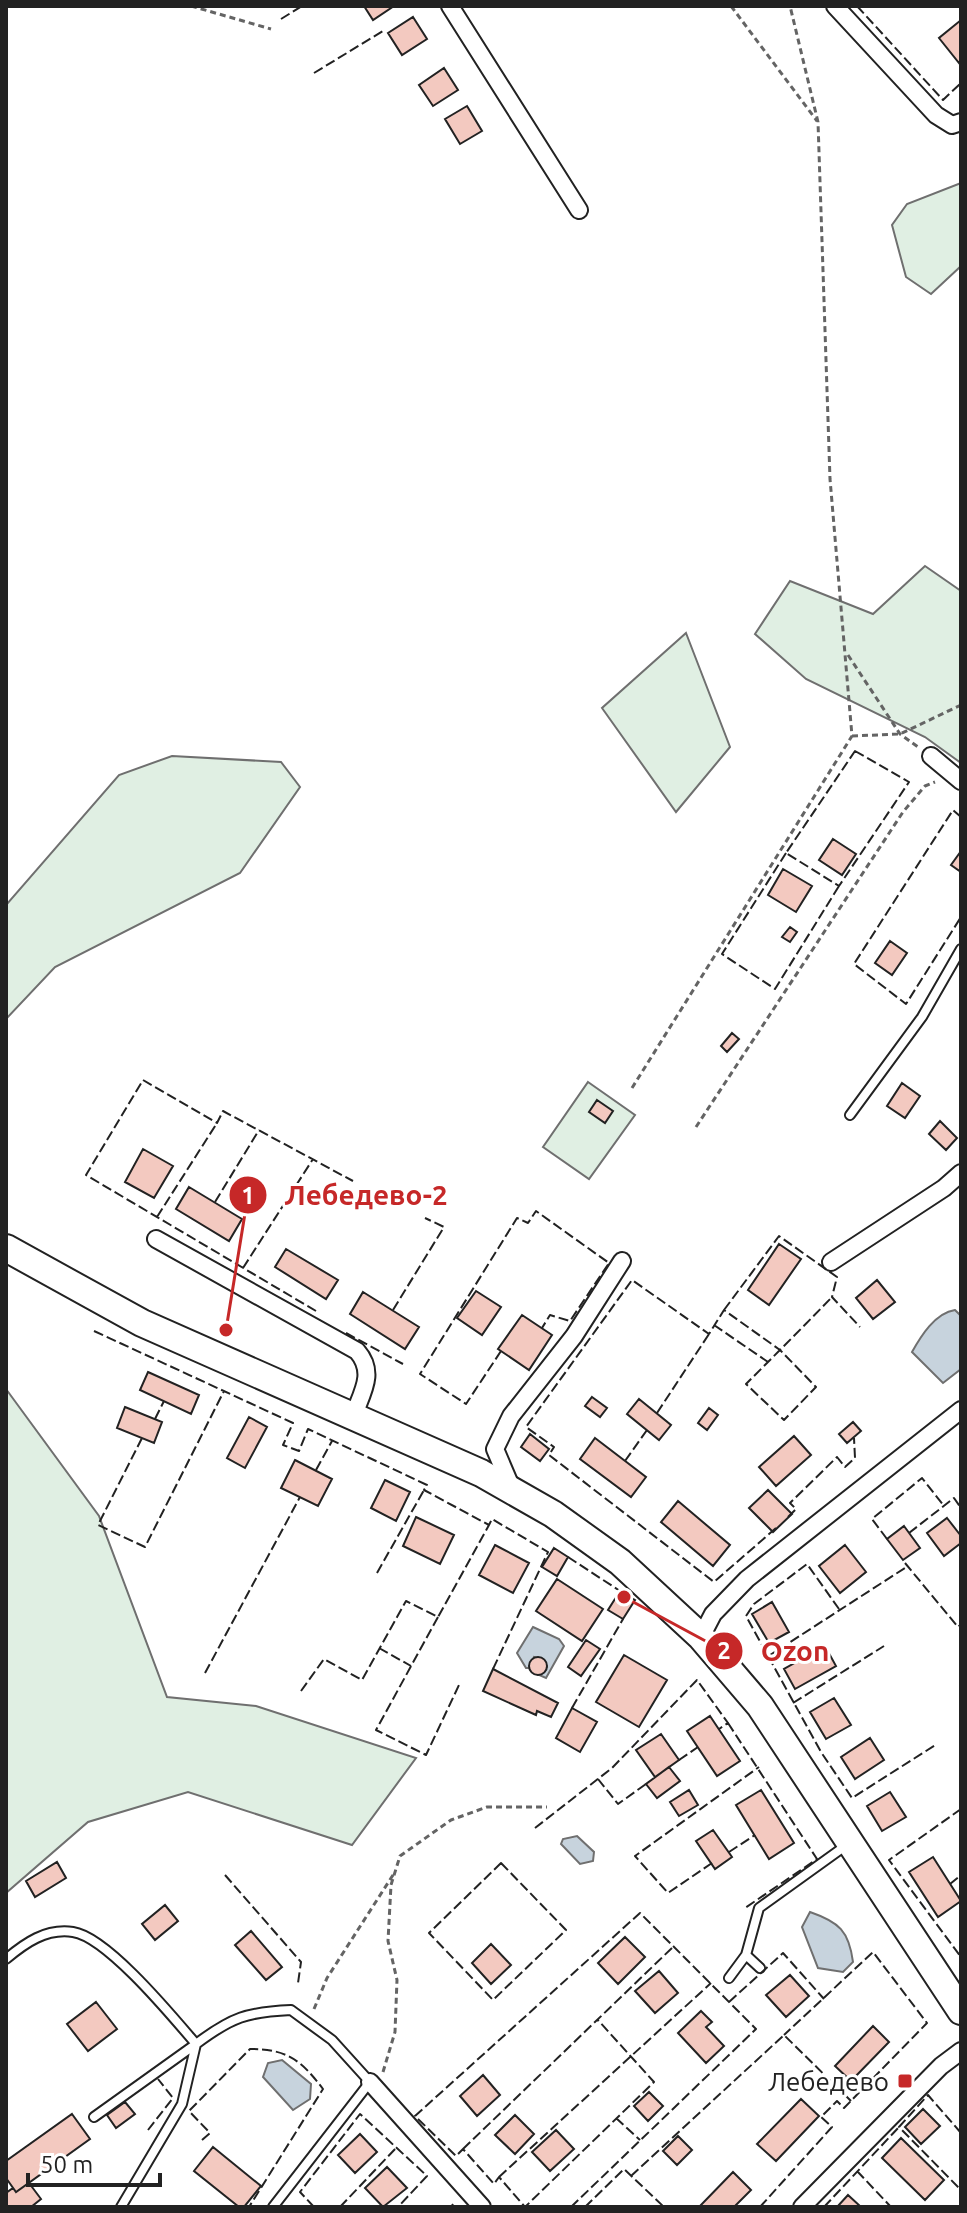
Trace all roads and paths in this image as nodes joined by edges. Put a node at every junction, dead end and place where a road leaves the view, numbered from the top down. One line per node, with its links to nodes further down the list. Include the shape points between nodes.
1 (191, 6): 6 (path)
2 (450, 6): 9 (street)
3 (731, 6): 7 (path)
4 (790, 6): 7 (path)
5 (835, 6): 8 (street, via 936,115 952,125)
6 (271, 29)
7 (818, 122): 10 (path, via 830,479)
8 (961, 122)
9 (579, 210)
10 (846, 652): 12 (path); 13 (path)
11 (961, 705): 12 (path)
12 (900, 734): 13 (path); 14 (path)
13 (852, 736): 17 (path)
14 (931, 756): 15 (street)
15 (957, 778): 19 (path, via 925,786 903,812)
16 (961, 949): 18 (lane, via 922,1017)
17 (632, 1088)
18 (850, 1115)
19 (696, 1127)
20 (961, 1173): 24 (street)
21 (156, 1239): 26 (street, via 357,1351 369,1375)
22 (6, 1248): 26 (main road, via 142,1323)
23 (622, 1261): 27 (street, via 574,1336 511,1416 495,1449)
24 (831, 1262)
25 (961, 1410): 28 (street, via 747,1579 713,1614)
26 (353, 1417): 27 (main road)
27 (512, 1489): 28 (main road, via 598,1545)
28 (701, 1637): 30 (main road, via 777,1730)
29 (547, 1807): 31 (path, via 487,1807 451,1820 400,1856)
30 (849, 1843): 32 (lane, via 759,1908); 36 (main road)
31 (395, 1872): 37 (path, via 327,1978); 41 (path, via 388,1941 397,1980 395,2032 382,2066)
32 (746, 1955): 34 (lane); 35 (lane)
33 (6, 1959): 38 (lane, via 27,1941 75,1932 121,1961)
34 (760, 1968)
35 (729, 1978)
36 (961, 2011)
37 (313, 2026): 38 (lane, via 291,2010 260,2012 228,2021); 40 (lane)
38 (196, 2044): 42 (lane); 43 (lane, via 182,2104)
39 (961, 2051): 46 (street)
40 (370, 2082): 41 (street); 44 (lane)
41 (383, 2096): 45 (street)
42 (94, 2117)
43 (121, 2207)
44 (273, 2207)
45 (482, 2207)
46 (802, 2207)

